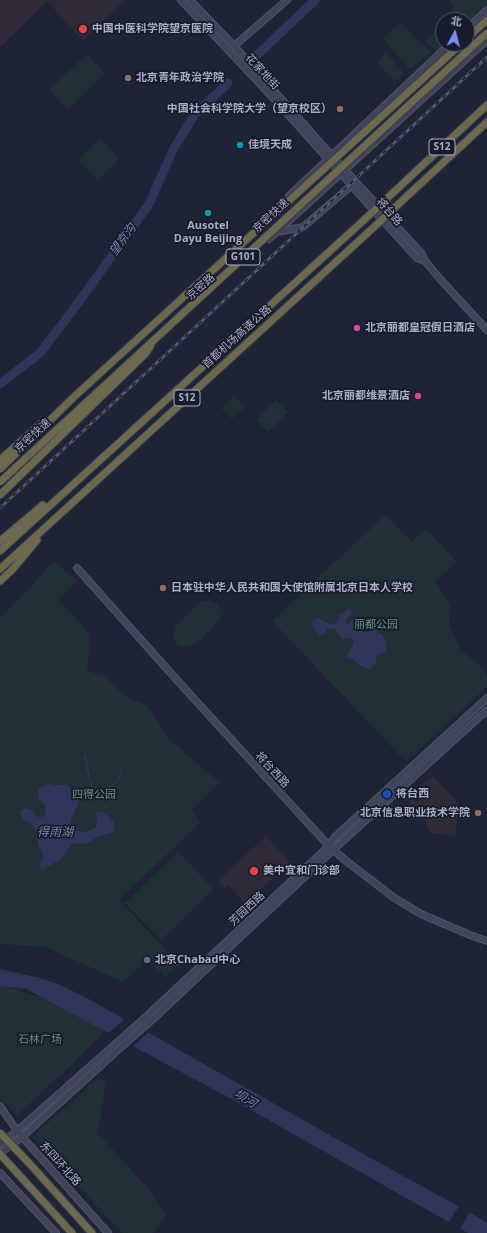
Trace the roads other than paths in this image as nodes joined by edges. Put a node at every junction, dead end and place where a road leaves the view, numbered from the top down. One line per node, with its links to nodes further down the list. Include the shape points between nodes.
1 (181, 0): 15 (main road, 花家地街)
2 (190, 0): 10 (main road, 花家地街)
3 (287, 0): 10 (main road)
4 (487, 10): 6 (main road)
5 (487, 20): 7 (highway)
6 (475, 21)
7 (475, 31)
8 (487, 33): 21 (highway, 京密快速 / G101, bridge)
9 (487, 40): 16 (main road, 京密路 / G101)
10 (234, 46): 15 (main road, 花家地街)
11 (442, 52): 15 (main road, 京密路 / G101)
12 (452, 52): 22 (highway, 京密快速 / G101, bridge)
13 (487, 105): 23 (highway, 首都机场高速公路 / S12, bridge)
14 (487, 122): 29 (highway, 首都机场高速公路 / S12, bridge)
15 (330, 158): 16 (main road); 25 (main road, 京密路 / G101)
16 (342, 172): 17 (main road, 将台路); 18 (main road, 京密路 / G101); 19 (main road, 将台路, via 422,254)
17 (351, 186): 18 (main road, via 303,227); 19 (main road, 将台路, via 418,258)
18 (277, 232): 27 (main road, 京密路 / G101, via 120,372)
19 (425, 261): 20 (main road, 将台路)
20 (487, 330)
21 (156, 337): 26 (highway, 京密快速 / G101, bridge); 28 (highway, bridge, via 146,353)
22 (76, 395): 24 (highway, bridge); 25 (highway, 京密快速 / G101, bridge)
23 (104, 456): 30 (highway); 31 (highway, 首都机场高速公路 / S12)
24 (0, 460)
25 (0, 468)
26 (0, 482)
27 (0, 486)
28 (0, 495)
29 (55, 518): 33 (highway, 首都机场高速公路 / S12); 34 (highway)
30 (0, 541)
31 (0, 551)
32 (77, 568): 37 (main road, 将台西路)
33 (0, 569)
34 (0, 581)
35 (487, 698): 37 (main road, 芳园西路, via 335,837)
36 (487, 710): 37 (main road, 芳园西路)
37 (331, 848): 38 (main road, 将台西路, via 387,894 416,911); 39 (main road, 芳园西路)
38 (487, 941)
39 (116, 1047): 43 (main road, 芳园西路); 45 (main road, 芳园西路)
40 (0, 1106): 43 (main road, 东四环北路)
41 (0, 1111): 42 (main road)
42 (0, 1115)
43 (17, 1131): 45 (main road, 东四环北路); 46 (main road, 芳园西路)
44 (0, 1133): 51 (highway, 东四环北路, bridge)
45 (22, 1137): 47 (main road, 芳园西路); 52 (main road, 东四环北路)
46 (0, 1144)
47 (0, 1154): 50 (highway)
48 (0, 1173): 49 (main road)
49 (56, 1233)
50 (72, 1233)
51 (92, 1233)
52 (108, 1233)

